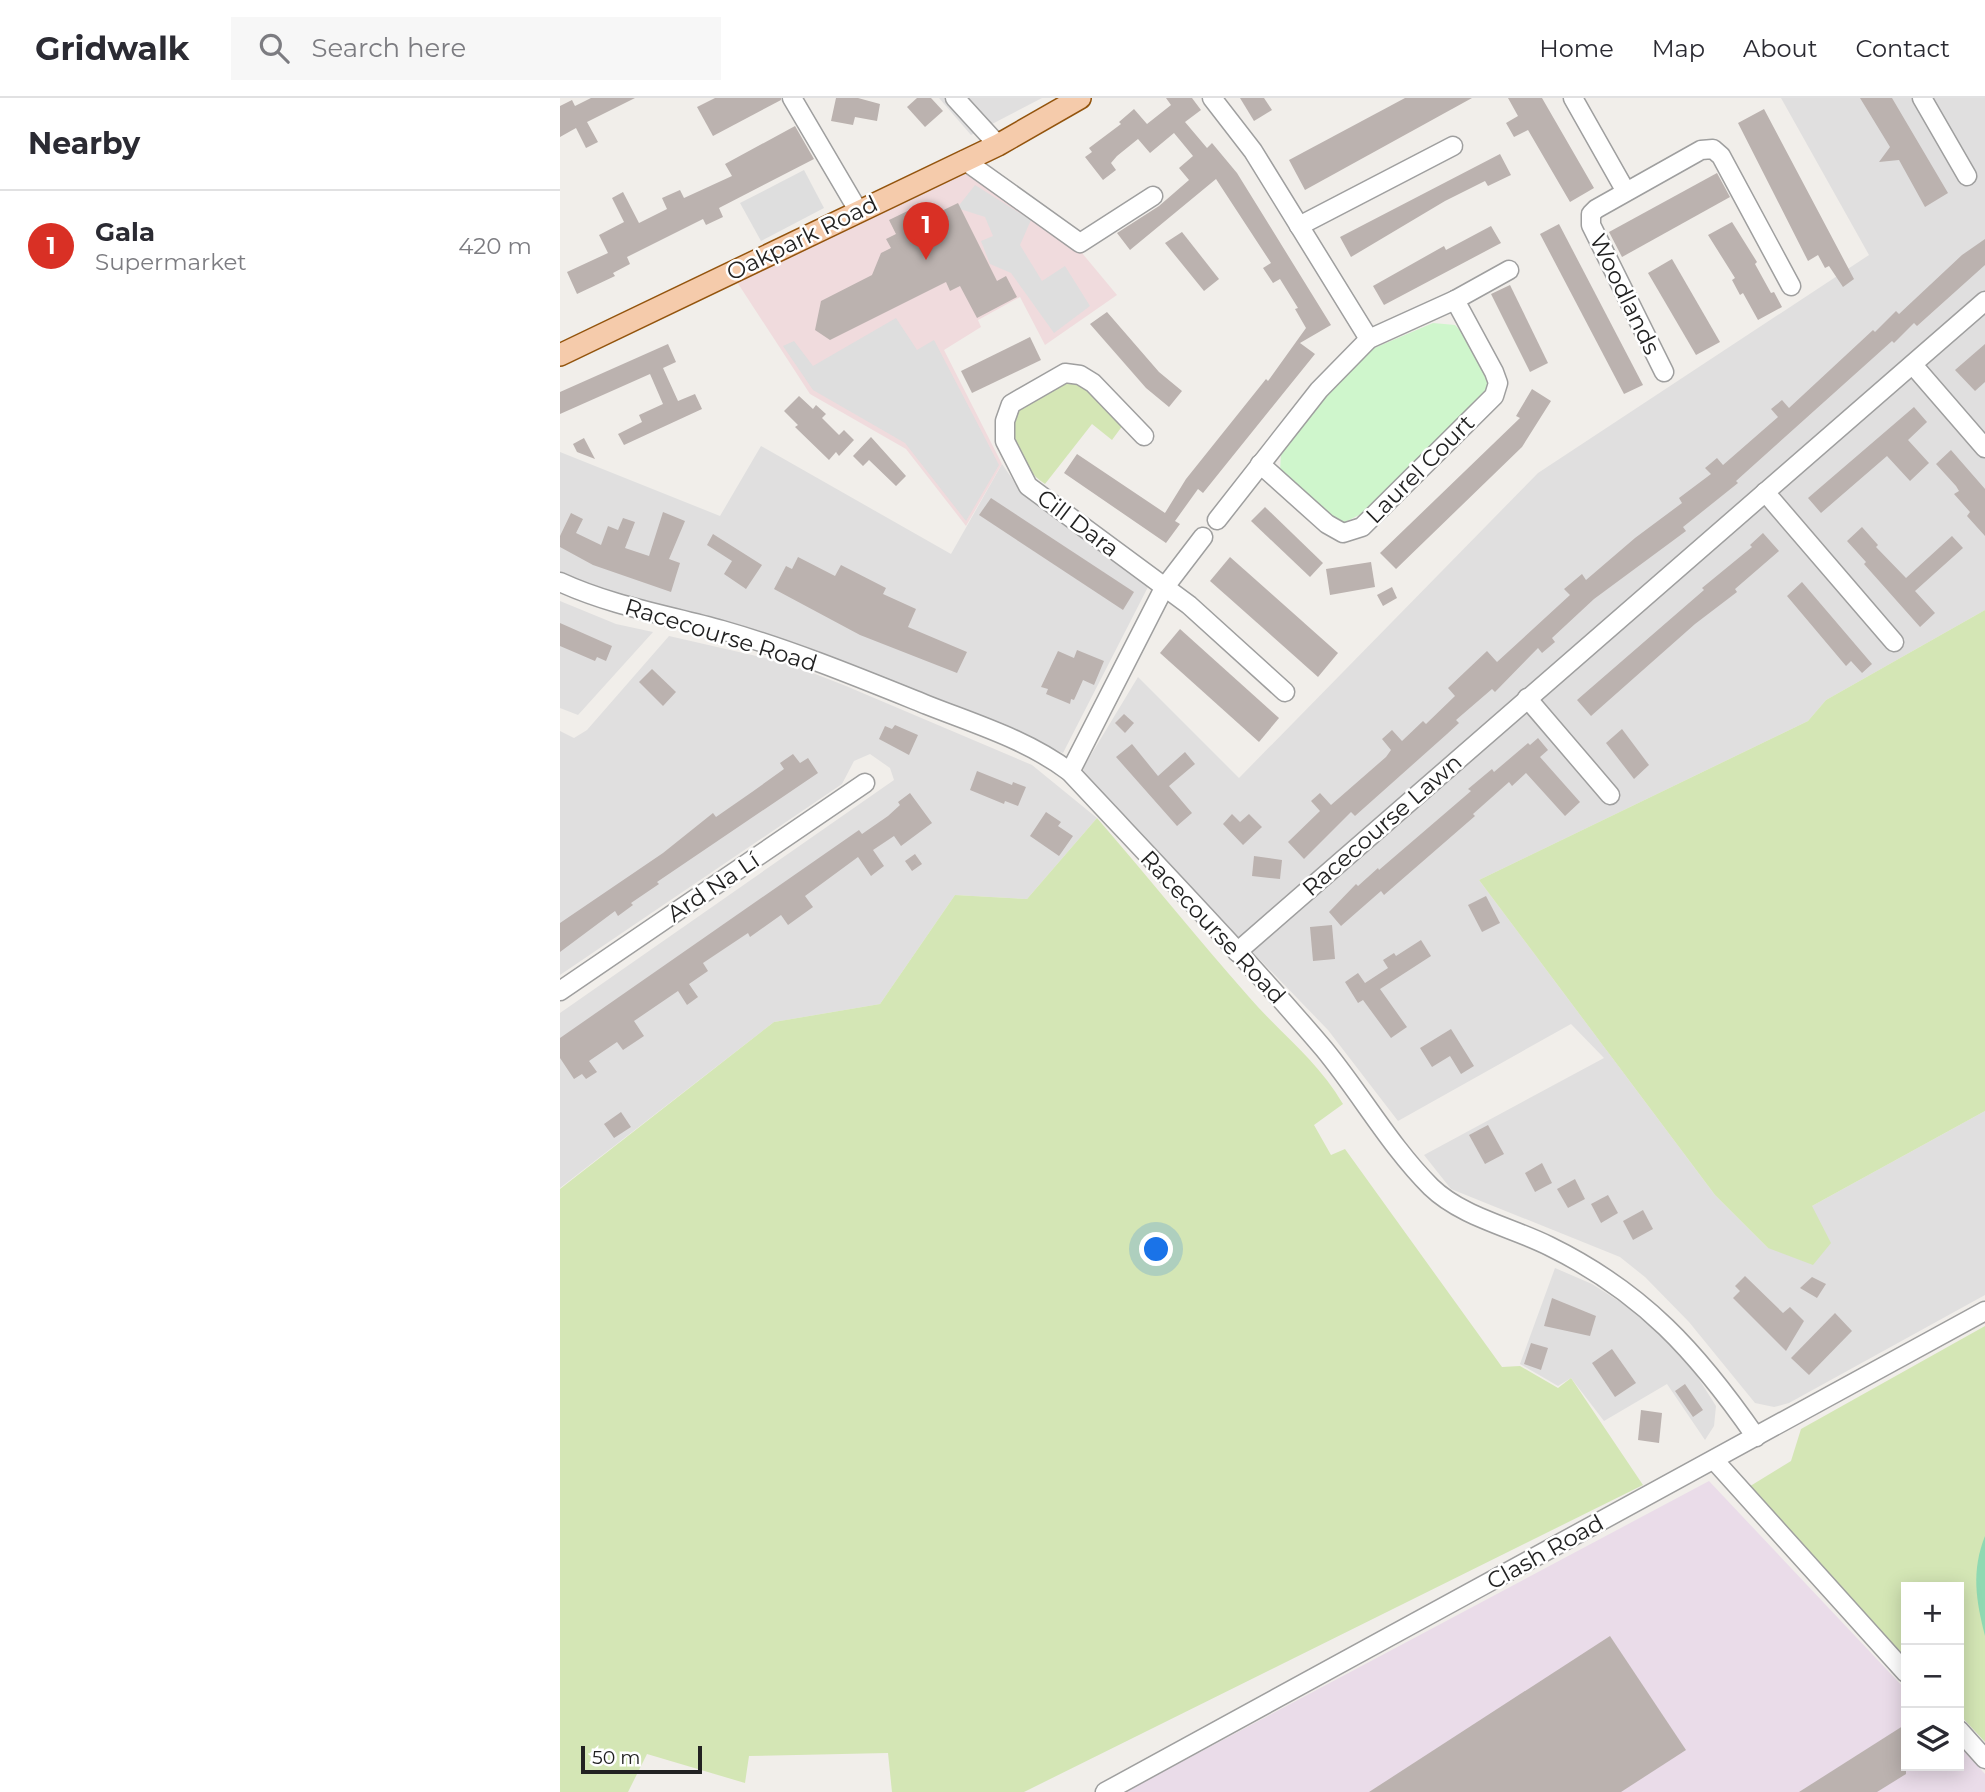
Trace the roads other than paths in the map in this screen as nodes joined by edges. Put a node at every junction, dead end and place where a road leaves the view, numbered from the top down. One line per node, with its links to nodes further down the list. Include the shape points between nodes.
1 (792, 98): 13 (street)
2 (955, 98): 7 (street)
3 (1080, 98): 7 (main road, Oakpark Road)
4 (1212, 98): 14 (street)
5 (1573, 98): 11 (street)
6 (1922, 98): 10 (street)
7 (998, 145): 9 (main road, Oakpark Road)
8 (1453, 146): 14 (street)
9 (964, 160): 12 (street, via 1080,243); 13 (main road, Oakpark Road)
10 (1967, 176)
11 (1625, 190): 16 (street, Woodlands, via 1701,150 1713,149); 22 (street, Woodlands, via 1591,214 1591,225)
12 (1153, 196)
13 (859, 212): 20 (main road, Oakpark Road)
14 (1299, 226): 19 (street)
15 (1508, 270): 17 (street)
16 (1791, 286)
17 (1455, 300): 19 (street); 25 (street, Laurel Court, via 1494,372 1498,383 1493,396 1362,527 1343,533 1326,524)
18 (1985, 301): 21 (street, Racecourse Lawn)
19 (1369, 339): 25 (street, via 1319,390)
20 (560, 355)
21 (1913, 365): 24 (street); 26 (street, Racecourse Lawn)
22 (1664, 372)
23 (1144, 436): 30 (street, Cill Dara, via 1080,374 1065,373 1011,404 1005,421 1005,441 1028,486)
24 (1985, 447)
25 (1260, 464): 27 (street)
26 (1765, 492): 31 (street); 33 (street, Racecourse Lawn)
27 (1217, 520)
28 (1203, 537): 30 (street)
29 (560, 582): 34 (street, Racecourse Road, via 600,599 795,654 982,726 1041,752)
30 (1164, 588): 32 (street); 34 (street)
31 (1894, 642)
32 (1285, 692)
33 (1527, 698): 36 (street); 37 (street, Racecourse Lawn)
34 (1070, 772): 37 (street, Racecourse Road)
35 (865, 783): 38 (street, Ard Na Lí)
36 (1610, 795)
37 (1237, 952): 40 (street, Racecourse Road, via 1326,1052 1432,1188 1474,1214 1548,1245 1622,1287 1697,1358)
38 (560, 991)
39 (1985, 1311): 40 (street, Clash Road)
40 (1756, 1437): 41 (street, Clash Road)
41 (1714, 1460): 42 (street); 45 (street, Clash Road)
42 (1901, 1667)
43 (1964, 1736): 44 (street)
44 (1985, 1759)
45 (1105, 1792)

